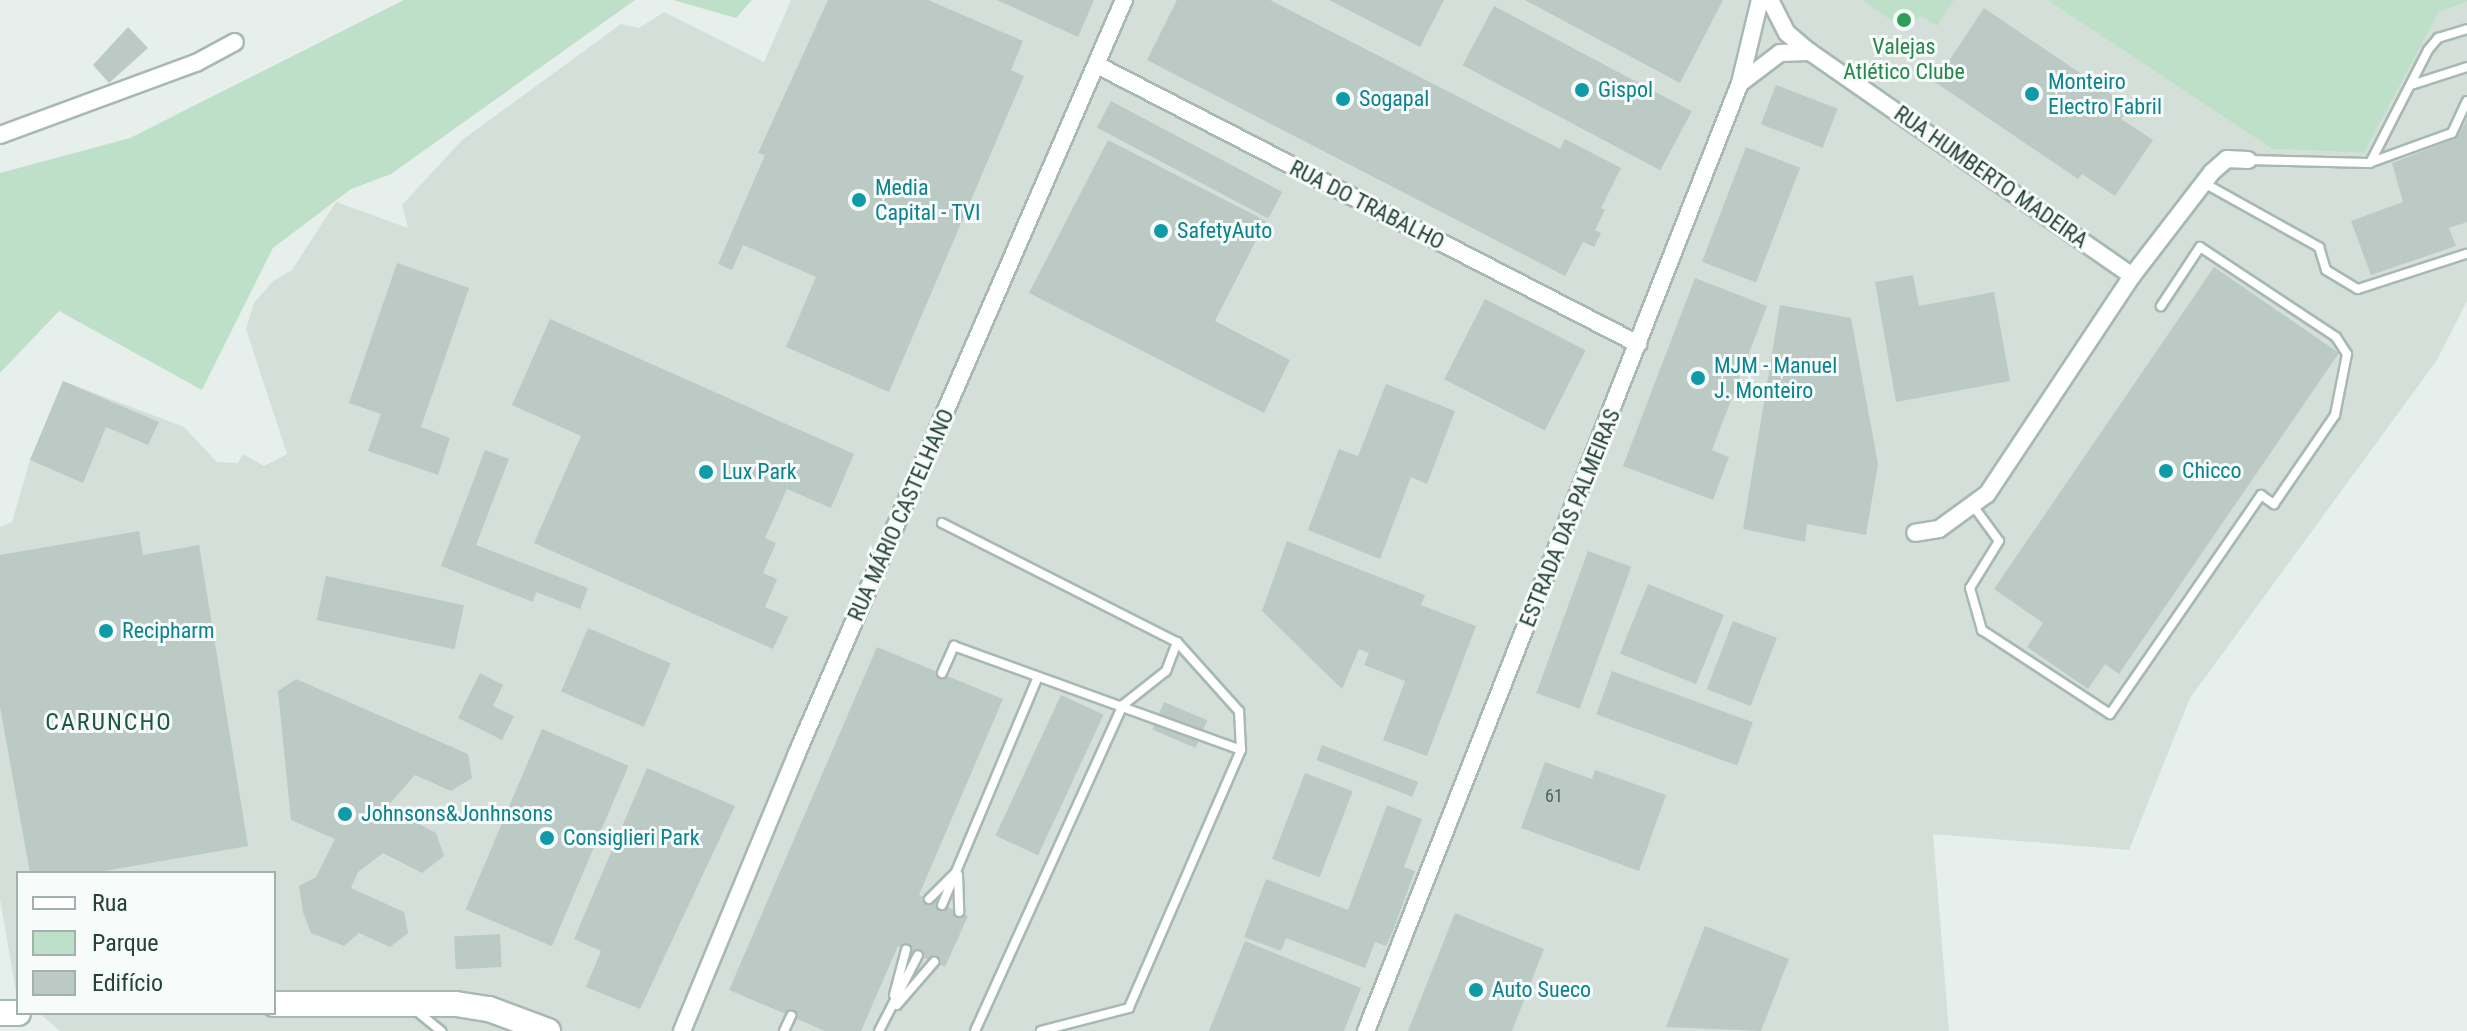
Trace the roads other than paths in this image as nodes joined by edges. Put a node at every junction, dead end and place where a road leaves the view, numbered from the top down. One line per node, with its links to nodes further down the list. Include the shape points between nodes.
1 (1124, 0): 7 (street, RUA MÁRIO CASTELHANO)
2 (1760, 0): 9 (street, ESTRADA DAS PALMEIRAS)
3 (1770, 0): 6 (street, RUA HUMBERTO MADEIRA, via 1787,33)
4 (2467, 29): 10 (lane, via 2438,38)
5 (235, 42): 12 (street, via 196,63)
6 (1810, 52): 9 (street, via 1780,53); 17 (street, RUA HUMBERTO MADEIRA)
7 (1097, 65): 19 (street, RUA DO TRABALHO); 41 (street, RUA MÁRIO CASTELHANO, via 797,753)
8 (2467, 67): 10 (lane)
9 (1740, 83): 19 (street, ESTRADA DAS PALMEIRAS)
10 (2410, 85): 14 (lane)
11 (2467, 101): 14 (lane, via 2452,133)
12 (0, 135)
13 (2248, 160): 14 (lane); 15 (street, via 2227,159)
14 (2369, 163)
15 (2203, 183): 16 (lane, via 2319,247 2326,270 2358,289); 17 (street)
16 (2466, 254)
17 (2132, 276): 20 (street)
18 (2161, 306): 20 (lane, via 2200,247 2336,337 2347,354 2335,415 2274,504 2261,495 2110,714 1982,630 1970,588 1999,541)
19 (1638, 344): 46 (street, ESTRADA DAS PALMEIRAS)
20 (1974, 507): 22 (street, via 1939,529)
21 (942, 523): 23 (lane)
22 (1915, 533)
23 (1177, 642): 26 (lane, via 1166,671); 27 (lane, via 1239,711)
24 (942, 673): 25 (lane, via 954,646)
25 (1038, 677): 26 (lane); 28 (lane)
26 (1123, 705): 27 (lane); 44 (lane)
27 (1241, 750): 45 (lane, via 1129,1008)
28 (958, 870): 29 (lane); 30 (lane); 31 (lane)
29 (929, 899)
30 (942, 905)
31 (959, 912)
32 (906, 950): 37 (lane)
33 (918, 955): 37 (lane)
34 (934, 962): 37 (lane)
35 (276, 1004): 36 (main road)
36 (407, 1004): 39 (lane); 40 (main road, via 489,1009)
37 (889, 1015): 43 (lane)
38 (791, 1016): 42 (lane)
39 (441, 1031)
40 (548, 1031)
41 (682, 1031)
42 (784, 1031)
43 (879, 1031)
44 (975, 1031)
45 (1041, 1031)
46 (1366, 1031)

